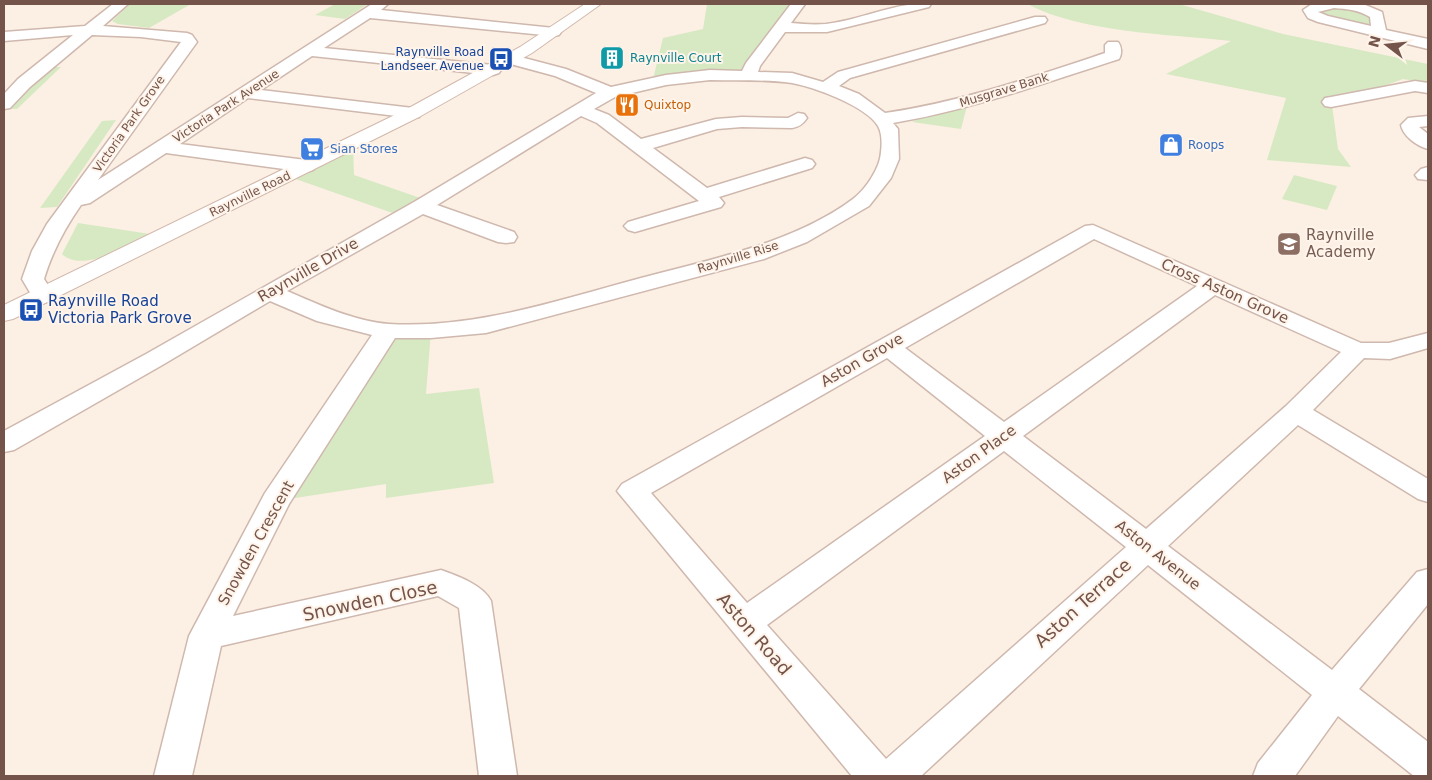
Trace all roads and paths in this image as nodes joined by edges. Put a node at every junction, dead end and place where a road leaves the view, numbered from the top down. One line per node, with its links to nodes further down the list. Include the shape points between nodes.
1 (121, 4): 8 (street)
2 (594, 4): 9 (street, Raynville Road)
3 (798, 4): 7 (street)
4 (924, 4): 7 (street, via 827,28)
5 (375, 8): 9 (street); 14 (street, Victoria Park Avenue)
6 (1040, 20): 19 (street, via 844,75)
7 (781, 27): 16 (street)
8 (92, 29): 11 (street); 18 (street); 33 (street, Victoria Park Grove, via 159,34 187,38 189,42)
9 (554, 32): 15 (street, Raynville Road)
10 (1379, 32): 12 (street)
11 (4, 36)
12 (1428, 44)
13 (1113, 45): 28 (street, Musgrave Bank, via 1113,56 1104,59 962,104)
14 (310, 50): 15 (street); 21 (street, Victoria Park Avenue)
15 (501, 65): 22 (street, via 551,68); 26 (street, Raynville Road)
16 (749, 75): 19 (street, via 792,78); 22 (street, via 678,79)
17 (4, 84): 18 (street)
18 (24, 84): 24 (street)
19 (826, 87): 28 (street, via 853,98)
20 (1428, 88): 23 (street, via 1415,86)
21 (246, 93): 26 (street); 32 (street, Victoria Park Avenue)
22 (609, 93): 25 (street, Raynville Drive)
23 (1331, 102)
24 (4, 104)
25 (580, 109): 31 (street, via 603,119); 39 (street, Raynville Drive)
26 (414, 113): 35 (street, Raynville Road)
27 (798, 118): 31 (street, via 792,123 709,120)
28 (882, 119): 48 (street, Raynville Rise, via 889,130 891,145 890,159 881,178 862,202 799,237 756,254 486,326)
29 (1428, 121): 30 (street, via 1410,125 1411,130)
30 (1428, 143)
31 (638, 146): 38 (street)
32 (155, 152): 33 (street, via 123,158); 35 (street); 40 (street, Victoria Park Avenue)
33 (106, 156): 40 (street, Victoria Park Grove)
34 (805, 164): 37 (street)
35 (306, 166): 46 (street, Raynville Road)
36 (746, 167): 37 (street)
37 (764, 178): 38 (street)
38 (704, 195): 41 (street, via 714,203)
39 (421, 206): 43 (street); 45 (street, Raynville Drive)
40 (70, 207): 46 (street, Victoria Park Grove, via 40,254 34,279)
41 (635, 226)
42 (1093, 231): 44 (street, Cross Aston Grove); 50 (street, Aston Grove)
43 (506, 237)
44 (1214, 286): 51 (street, Cross Aston Grove); 53 (street, Aston Place)
45 (269, 292): 48 (street, Raynville Rise, via 325,316); 54 (street, Raynville Drive, via 155,360)
46 (43, 296): 47 (street, Raynville Road)
47 (4, 314)
48 (387, 331): 60 (street, Snowden Crescent, via 276,501)
49 (1428, 340): 51 (street, via 1390,351)
50 (887, 346): 53 (street, Aston Avenue); 55 (street, Aston Grove)
51 (1357, 350): 52 (street, Aston Terrace)
52 (1296, 412): 56 (street); 57 (street, Aston Terrace)
53 (1004, 436): 57 (street, Aston Avenue); 59 (street, Aston Place)
54 (7, 437)
55 (632, 492): 59 (street, Aston Road)
56 (1428, 492)
57 (1146, 546): 61 (street, Aston Avenue); 66 (street, Aston Terrace)
58 (1428, 581): 61 (street)
59 (744, 623): 65 (street, Aston Road)
60 (206, 636): 63 (street, Snowden Crescent); 64 (street, Snowden Close, via 441,583 475,601)
61 (1335, 692): 62 (street, Aston Avenue); 67 (street)
62 (1428, 764)
63 (173, 776)
64 (498, 776)
65 (876, 776)
66 (894, 776)
67 (1272, 776)

